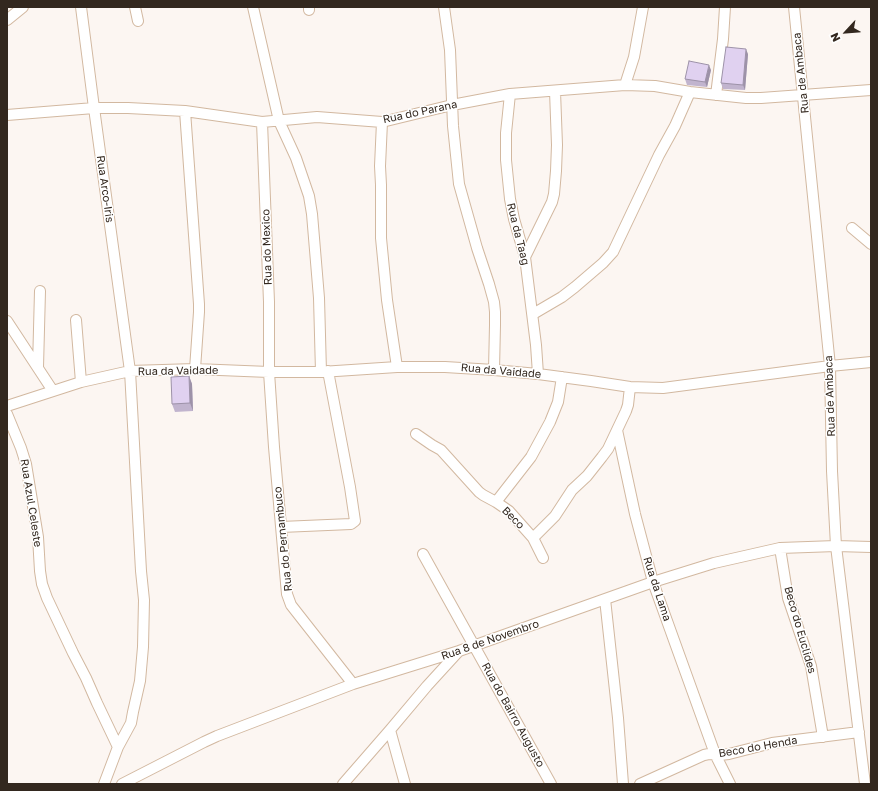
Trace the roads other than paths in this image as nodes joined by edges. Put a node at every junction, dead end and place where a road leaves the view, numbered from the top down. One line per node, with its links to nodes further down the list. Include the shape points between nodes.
1 (23, 7): 9 (street)
2 (81, 7): 19 (street, Rua Arco-Iris)
3 (135, 7): 10 (street)
4 (253, 7): 22 (street)
5 (444, 7): 18 (street, via 450,50)
6 (642, 7): 11 (street, via 634,57)
7 (725, 7): 17 (street)
8 (794, 7): 16 (street, Rua de Ambaca)
9 (7, 20)
10 (138, 21)
11 (625, 85): 13 (street, Rua do Parana); 14 (street, Rua do Parana, via 655,86)
12 (871, 90): 16 (street, Rua do Parana)
13 (555, 91): 15 (street, Rua do Parana); 27 (street, via 557,145 554,194)
14 (690, 92): 17 (street, Rua do Parana); 29 (street, via 613,252 575,287)
15 (510, 94): 18 (street, Rua do Parana); 27 (street, Rua da Taag, via 506,133 507,174 514,219)
16 (804, 94): 17 (street, Rua do Parana, via 761,98); 33 (street, Rua de Ambaca)
17 (716, 95)
18 (452, 105): 24 (street, Rua do Parana); 37 (street, via 459,184 494,302)
19 (94, 108): 20 (street, Rua do Parana); 21 (street, Rua do Parana); 38 (street, Rua Arco-Iris)
20 (185, 111): 23 (street, Rua do Parana); 36 (street, via 199,304)
21 (7, 115)
22 (278, 121): 23 (street, Rua do Parana); 24 (street, Rua do Parana, via 317,117); 40 (street, via 296,158 309,196)
23 (262, 122): 39 (street, Rua do Mexico)
24 (382, 122): 35 (street, via 381,238 387,300)
25 (852, 228): 26 (street)
26 (871, 244)
27 (525, 257): 29 (street, Rua da Taag)
28 (40, 292): 34 (street)
29 (533, 314): 41 (street, Rua da Taag)
30 (7, 320): 34 (street)
31 (76, 320): 43 (street)
32 (871, 362): 33 (street, Rua da Vaidade)
33 (830, 366): 44 (street, Rua da Vaidade, via 672,387); 53 (street, Rua de Ambaca)
34 (38, 367): 45 (street)
35 (398, 367): 37 (street, Rua da Vaidade); 40 (street, Rua da Vaidade)
36 (195, 369): 38 (street, Rua da Vaidade); 39 (street, Rua da Vaidade)
37 (494, 370): 41 (street, Rua da Vaidade)
38 (130, 371): 43 (street, Rua da Vaidade); 66 (street, Rua Arco-Iris, via 144,600 143,647 140,681 131,723)
39 (269, 372): 40 (street, Rua da Vaidade); 51 (street, Rua do Pernambuco)
40 (324, 372): 51 (street, via 350,487 355,521 351,524)
41 (538, 374): 42 (street, Rua da Vaidade)
42 (562, 377): 44 (street, Rua da Vaidade); 50 (street, Beco, via 558,402 550,422 531,456)
43 (81, 382): 45 (street, Rua da Vaidade)
44 (630, 387): 48 (street, via 628,405)
45 (53, 391): 46 (street, Rua da Vaidade)
46 (7, 406)
47 (7, 414): 66 (street, Rua Azul Celeste, via 26,464 38,537 42,584)
48 (617, 430): 52 (street, Beco, via 602,457 572,490 555,516); 58 (street, Rua da Lama, via 635,514)
49 (416, 434): 50 (street, via 441,450 479,492)
50 (496, 502): 52 (street, Beco, via 509,511)
51 (281, 527): 62 (street, Rua do Pernambuco, via 291,605)
52 (533, 538): 57 (street)
53 (836, 546): 54 (street, Rua 8 de Novembro); 55 (street, Rua 8 de Novembro); 64 (street, Rua de Ambaca)
54 (871, 547)
55 (780, 548): 58 (street, Rua 8 de Novembro, via 714,563); 65 (street, Beco do Euclides, via 788,598 813,675)
56 (423, 554): 60 (street, Rua do Bairro Augusto)
57 (544, 558)
58 (654, 582): 59 (street, Rua 8 de Novembro); 67 (street, Rua da Lama)
59 (605, 599): 60 (street, Rua 8 de Novembro); 73 (street)
60 (474, 646): 61 (street, Rua 8 de Novembro); 72 (street, Rua do Bairro Augusto)
61 (459, 651): 62 (street, Rua 8 de Novembro); 63 (street)
62 (353, 684): 69 (street, Rua 8 de Novembro, via 217,736)
63 (390, 730): 70 (street); 71 (street)
64 (859, 732): 65 (street, Beco do Henda); 76 (street, Rua de Ambaca)
65 (823, 737): 67 (street, Beco do Henda, via 772,743 729,754)
66 (118, 747): 68 (street, Rua Arco-Iris)
67 (715, 754): 74 (street, Beco do Henda, via 700,756); 75 (street, Rua da Lama)
68 (104, 784)
69 (122, 784)
70 (343, 784)
71 (405, 784)
72 (551, 784)
73 (623, 784)
74 (640, 784)
75 (730, 784)
76 (865, 784)

